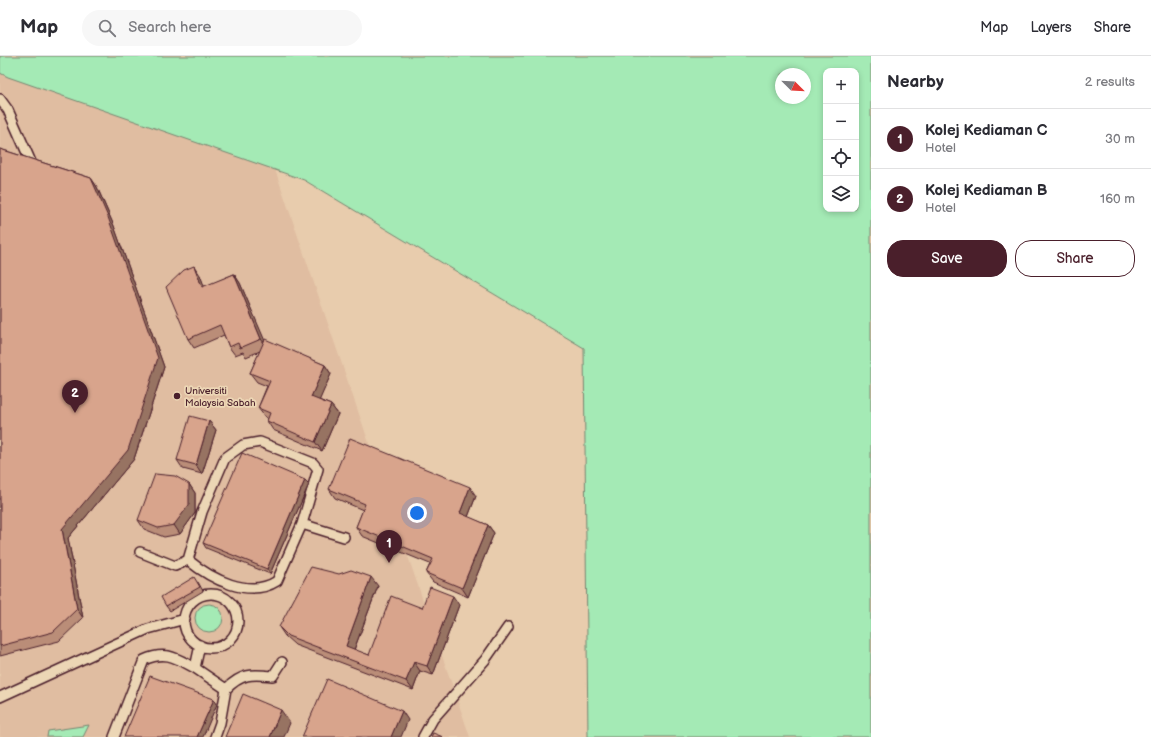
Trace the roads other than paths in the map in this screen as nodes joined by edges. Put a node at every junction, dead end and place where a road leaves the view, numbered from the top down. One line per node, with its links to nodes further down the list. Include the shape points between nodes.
1 (0, 99): 2 (lane, via 8,110 31,162)
2 (32, 181)
3 (302, 524): 4 (lane); 6 (lane, via 318,469 313,463 260,442 243,445 225,458 202,512); 7 (lane, via 277,581 269,587 257,589)
4 (344, 538)
5 (140, 552): 6 (lane, via 175,566)
6 (188, 560): 7 (lane, via 201,571)
7 (224, 582): 8 (lane)
8 (220, 595): 9 (lane, via 199,597 189,606); 11 (lane, via 233,605 237,613 236,630 225,644 213,647)
9 (185, 619): 11 (lane, via 187,632); 15 (lane, via 148,629)
10 (508, 627): 18 (lane, via 468,681 433,719)
11 (200, 645): 13 (lane)
12 (282, 662): 14 (lane, via 273,676 255,674 237,679)
13 (196, 668): 14 (lane); 16 (lane, via 173,657 156,654 144,660)
14 (226, 689): 17 (lane)
15 (0, 697)
16 (114, 737)
17 (215, 737)
18 (423, 737)

